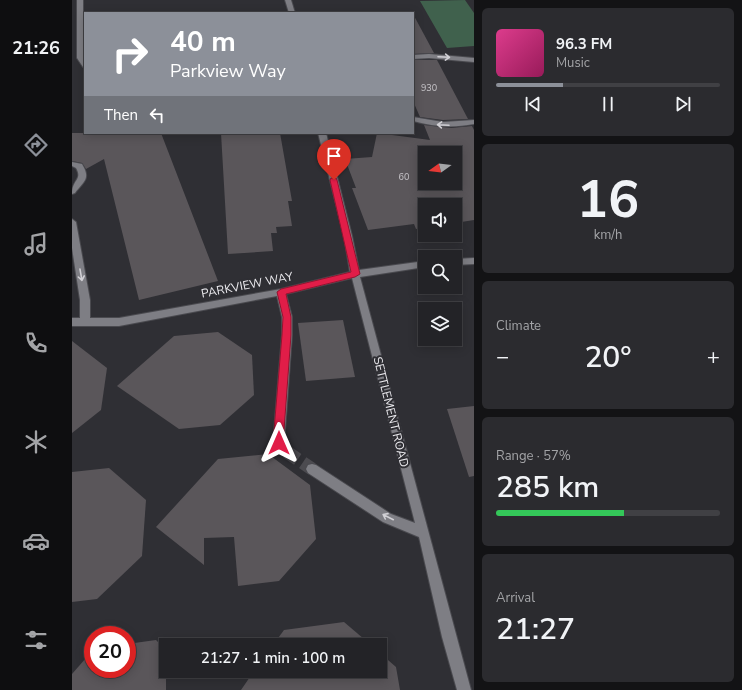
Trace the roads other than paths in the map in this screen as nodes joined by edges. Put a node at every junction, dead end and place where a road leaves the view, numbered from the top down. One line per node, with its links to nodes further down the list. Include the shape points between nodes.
1 (80, 0): 6 (lane, via 80,58)
2 (288, 0): 3 (lane)
3 (292, 12)
4 (414, 57): 5 (lane, one-way to 5)
5 (474, 60)
6 (84, 64)
7 (414, 119): 8 (lane, one-way to 7, via 441,125)
8 (474, 122)
9 (322, 134): 16 (lane, SETTLEMENT ROAD)
10 (72, 164): 11 (lane, via 79,166 83,173 83,177)
11 (72, 191)
12 (72, 222): 19 (lane, one-way to 19, via 85,300)
13 (474, 261): 14 (lane)
14 (462, 262)
15 (418, 265): 16 (lane, PARKVIEW WAY)
16 (355, 274): 17 (lane, PARKVIEW WAY); 22 (lane, SETTLEMENT ROAD)
17 (281, 292): 19 (lane, PARKVIEW WAY, via 119,322); 20 (lane, via 287,317 279,430 279,443)
18 (72, 322): 19 (lane, PARKVIEW WAY)
19 (85, 322)
20 (284, 450)
21 (312, 469): 22 (lane, one-way to 21, via 387,518)
22 (424, 533): 23 (lane, SETTLEMENT ROAD)
23 (464, 690)

